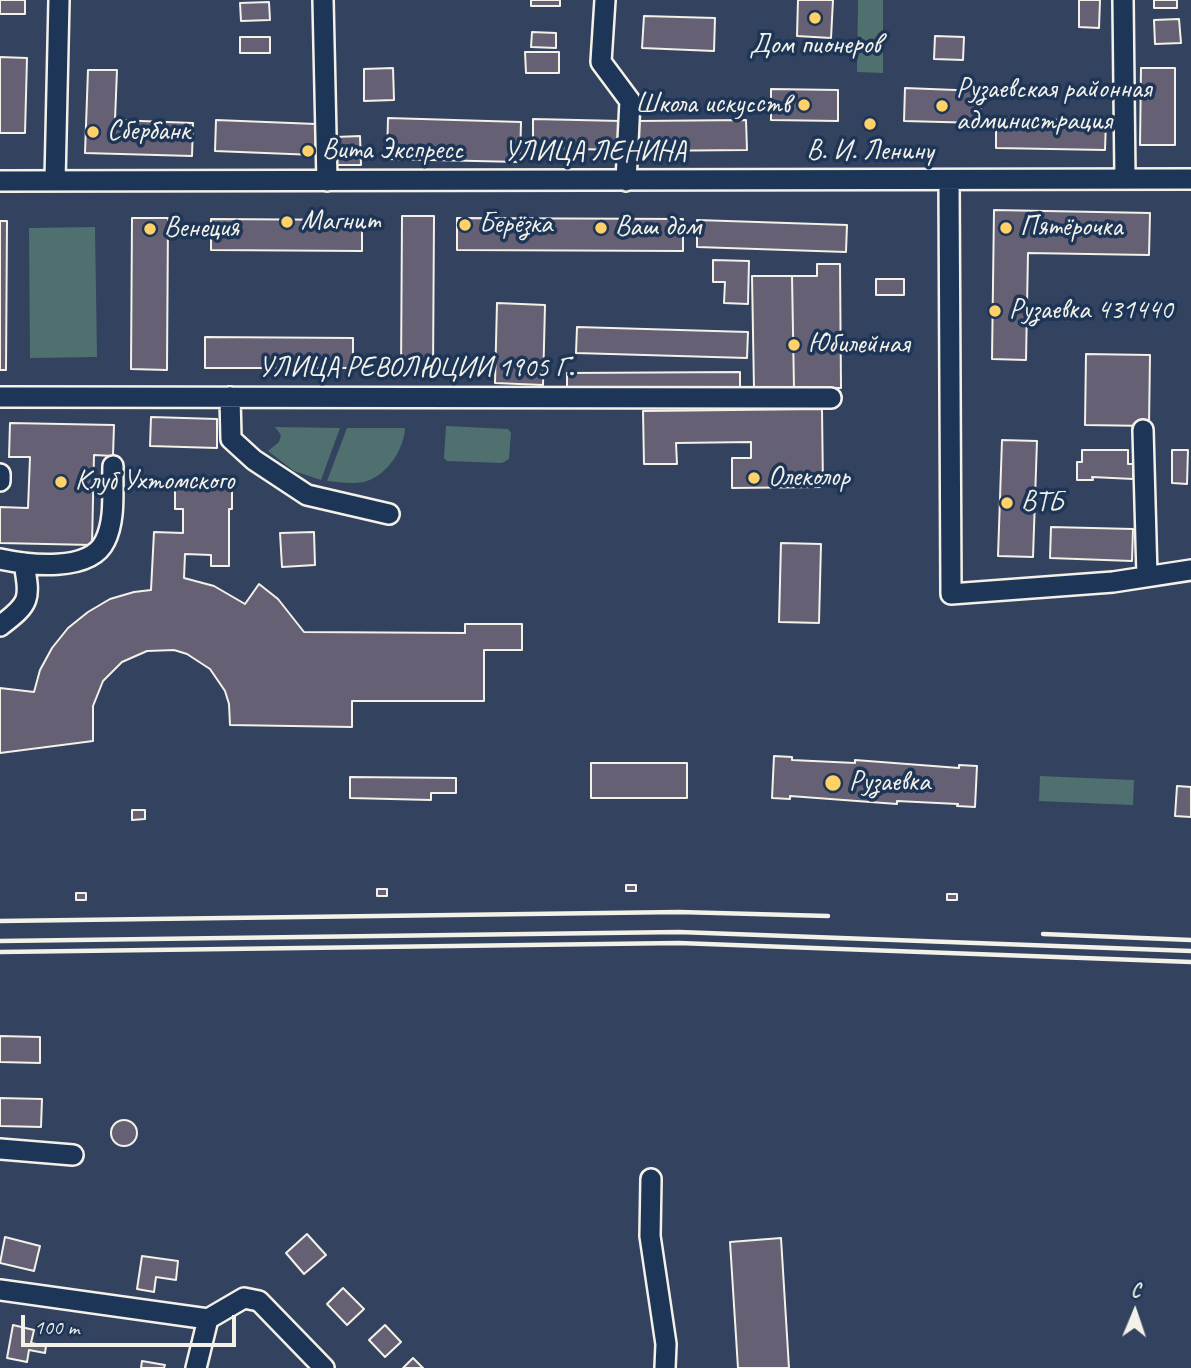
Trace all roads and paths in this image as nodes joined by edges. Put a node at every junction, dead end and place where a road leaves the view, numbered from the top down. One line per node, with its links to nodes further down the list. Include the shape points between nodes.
1 (59, 0): 9 (street)
2 (323, 0): 10 (street)
3 (605, 0): 11 (street, via 601,62 630,101)
4 (1123, 0): 5 (street)
5 (1125, 178): 6 (street, УЛИЦА ЛЕНИНА); 7 (street, УЛИЦА ЛЕНИНА)
6 (1191, 179)
7 (948, 180): 11 (street, УЛИЦА ЛЕНИНА); 23 (street, via 951,594)
8 (0, 181): 9 (street, УЛИЦА ЛЕНИНА)
9 (55, 181): 10 (street, УЛИЦА ЛЕНИНА)
10 (327, 181): 11 (street, УЛИЦА ЛЕНИНА)
11 (626, 181)
12 (0, 397): 13 (street, УЛИЦА РЕВОЛЮЦИИ 1905 Г.)
13 (230, 397): 14 (street, УЛИЦА РЕВОЛЮЦИИ 1905 Г.); 19 (street, via 231,439 254,460 307,495)
14 (831, 398)
15 (1143, 430): 23 (street)
16 (113, 466): 21 (street, via 105,543 84,561)
17 (0, 474): 18 (street)
18 (0, 481)
19 (389, 514)
20 (0, 559): 21 (street)
21 (24, 563): 24 (street, via 29,592 21,611)
22 (1191, 570): 23 (street)
23 (1147, 576)
24 (0, 626)
25 (0, 1149): 26 (street)
26 (73, 1155)
27 (651, 1180): 32 (street, via 650,1236 666,1344)
28 (0, 1290): 29 (street)
29 (208, 1319): 30 (street); 31 (street, via 244,1298 259,1301)
30 (196, 1368)
31 (324, 1368)
32 (665, 1368)

